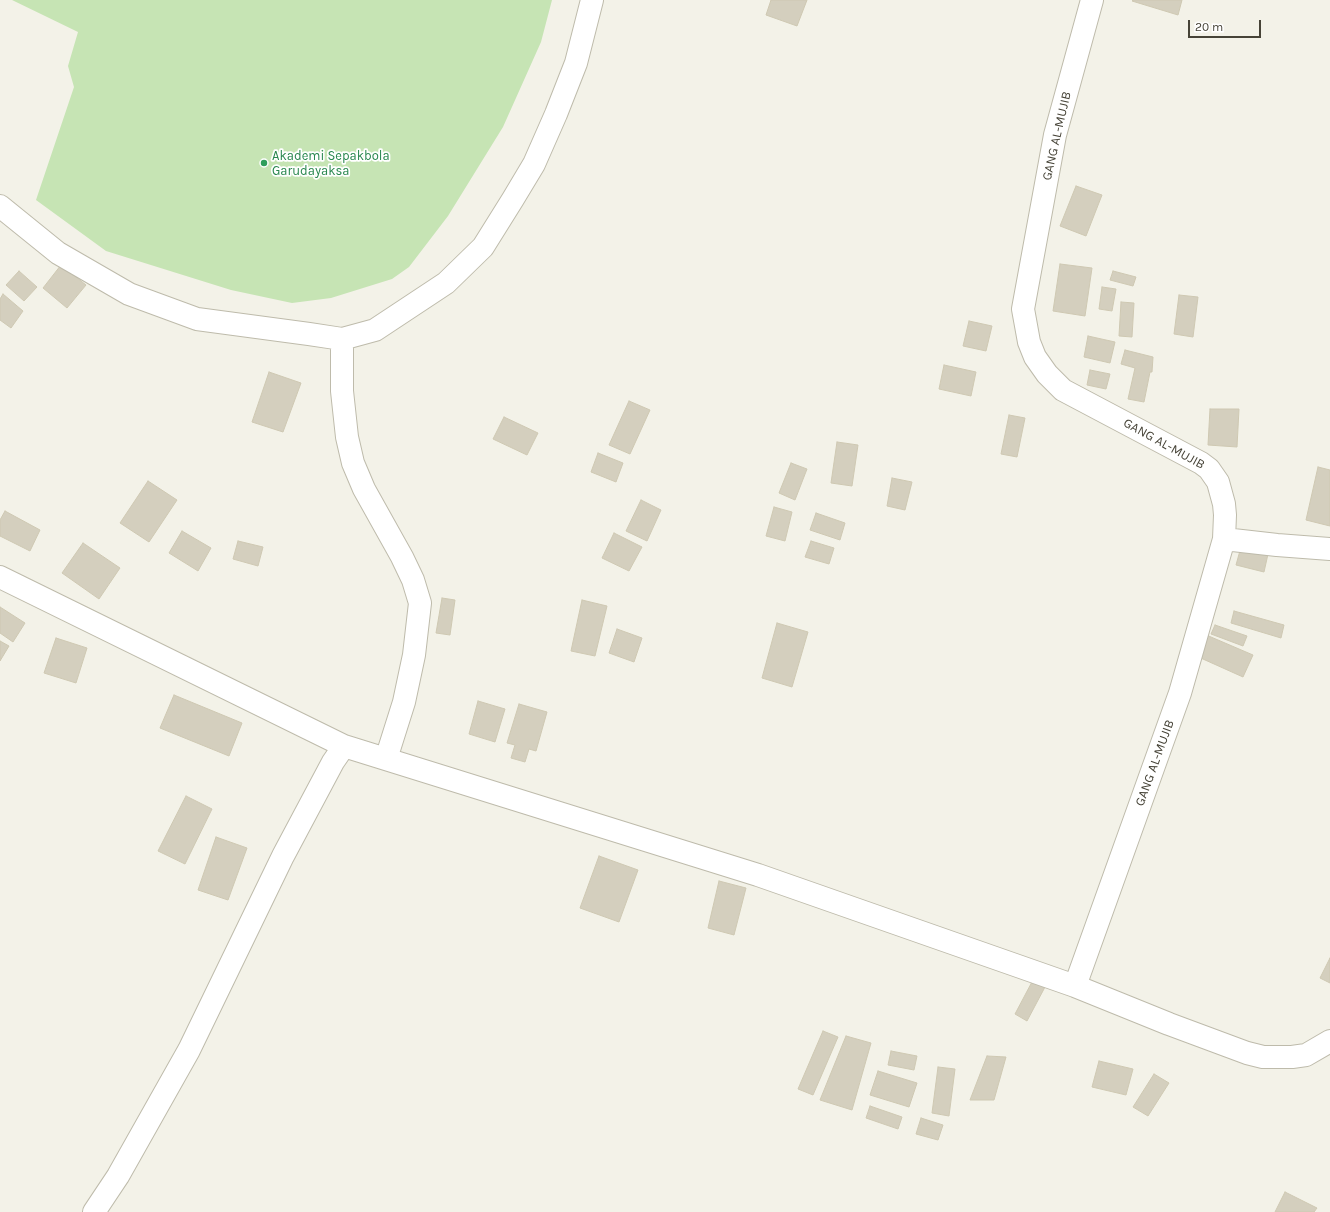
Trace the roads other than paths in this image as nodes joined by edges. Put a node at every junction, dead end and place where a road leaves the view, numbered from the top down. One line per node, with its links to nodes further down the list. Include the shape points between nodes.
1 (592, 0): 4 (street, via 576,63 534,164 483,247 446,284 375,330)
2 (1092, 0): 5 (street, GANG AL-MUJIB, via 1055,135 1023,309 1028,342 1047,374 1063,390 1209,469 1218,482 1224,504)
3 (0, 206): 4 (street, via 58,253 129,294 197,319)
4 (342, 340): 9 (street, via 342,391 347,437 353,463 364,489 413,580 420,604 414,655 404,702)
5 (1224, 539): 6 (street); 10 (street, GANG AL-MUJIB, via 1180,693)
6 (1330, 549)
7 (0, 576): 8 (street)
8 (344, 746): 9 (street); 12 (street, via 283,856 189,1050 118,1176)
9 (386, 759): 10 (street, via 758,875)
10 (1075, 986): 11 (street, via 1263,1057 1306,1055)
11 (1330, 1041)
12 (94, 1212)

